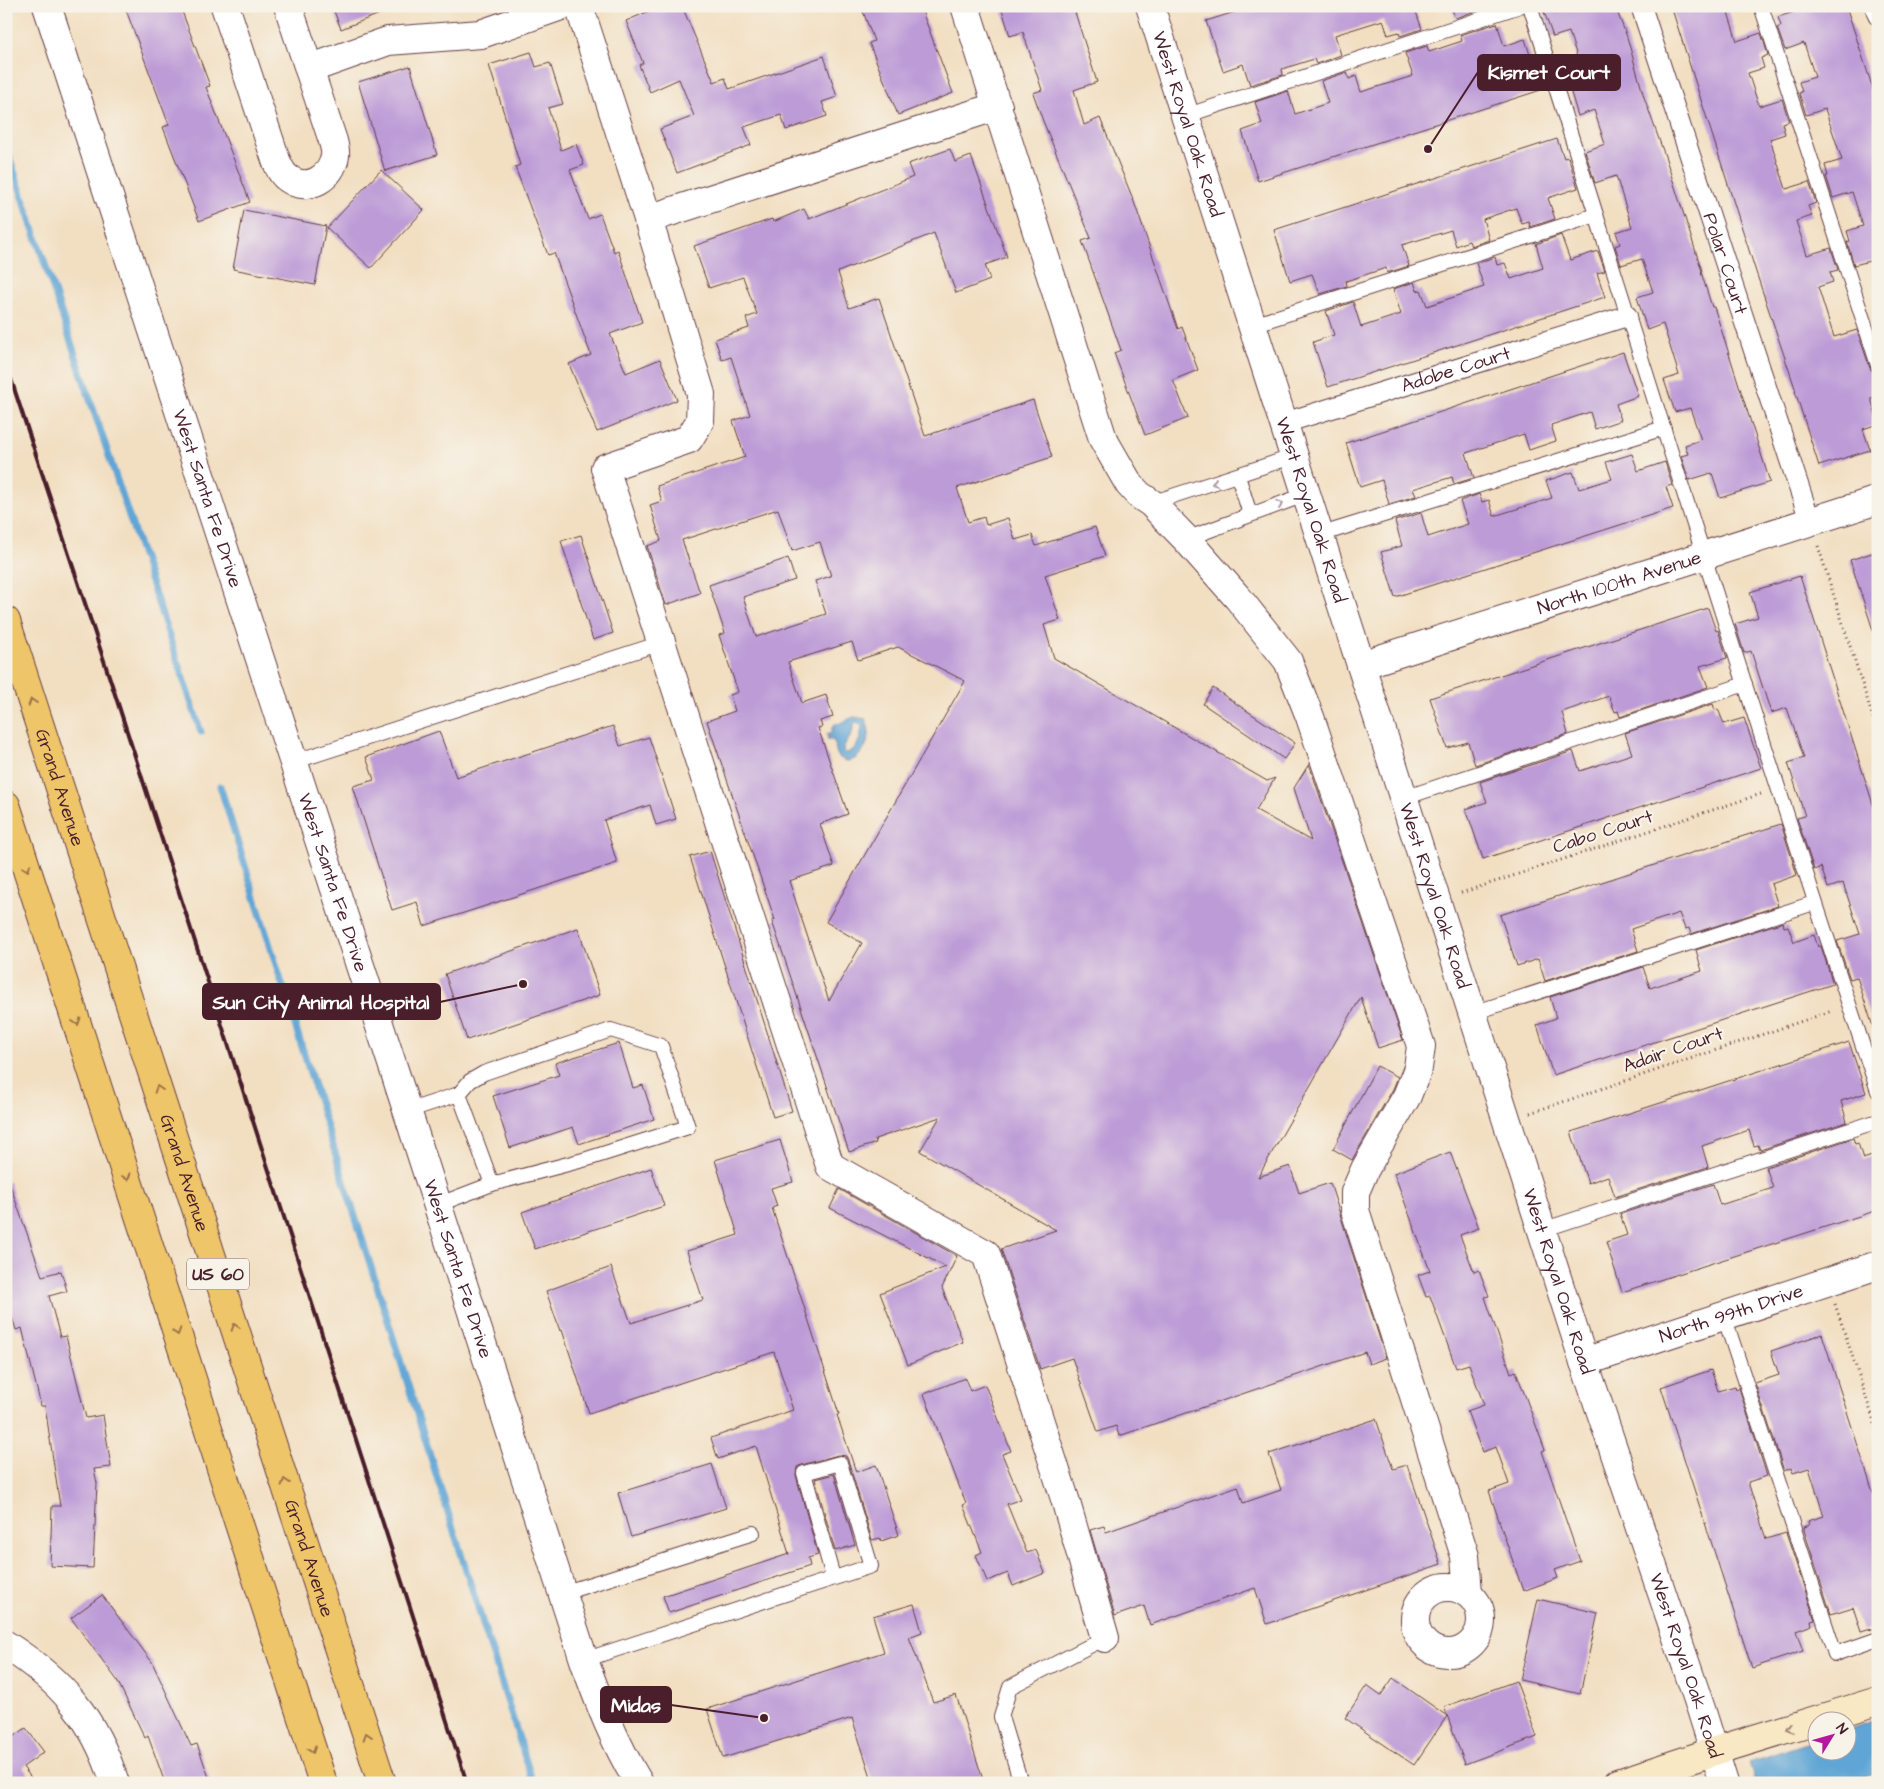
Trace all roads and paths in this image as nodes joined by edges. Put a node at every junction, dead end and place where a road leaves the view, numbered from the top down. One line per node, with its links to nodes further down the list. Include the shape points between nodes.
1 (47, 6): 39 (street, West Santa Fe Drive)
2 (225, 6): 14 (street, via 276,160 288,179 299,184 313,183 325,177 336,154)
3 (288, 6): 14 (street)
4 (561, 6): 14 (street, via 481,34 388,40)
5 (579, 6): 18 (street)
6 (965, 6): 15 (street)
7 (1150, 6): 16 (street, West Royal Oak Road)
8 (1520, 6): 16 (lane)
9 (1530, 6): 17 (lane)
10 (1641, 6): 30 (street, Polar Court)
11 (1761, 6): 21 (lane)
12 (1875, 6): 13 (street)
13 (1878, 15)
14 (309, 69)
15 (998, 106): 18 (street); 28 (street, via 1103,439 1129,484)
16 (1185, 116): 20 (street, West Royal Oak Road)
17 (1596, 215): 19 (lane); 20 (lane)
18 (648, 219): 35 (street, via 702,394 700,421 689,439 605,468)
19 (1627, 316): 22 (street, Adobe Court); 23 (lane)
20 (1253, 325): 22 (street, West Royal Oak Road)
21 (1878, 366)
22 (1284, 423): 24 (street, West Royal Oak Road)
23 (1664, 428): 31 (lane); 33 (lane)
24 (1295, 456): 25 (lane); 26 (street, West Royal Oak Road)
25 (1238, 476): 28 (lane, one-way to 28); 29 (lane)
26 (1307, 494): 29 (lane, one-way to 26); 31 (street, West Royal Oak Road)
27 (1878, 500): 30 (street, North 100th Avenue)
28 (1151, 503): 32 (street)
29 (1250, 514): 32 (lane)
30 (1810, 521): 33 (street, North 100th Avenue); 38 (path)
31 (1319, 536): 36 (street, West Royal Oak Road)
32 (1186, 539): 63 (street, via 1288,661 1421,1046 1418,1068 1407,1096 1365,1169 1356,1192 1355,1210 1466,1556)
33 (1704, 554): 36 (street, North 100th Avenue); 37 (lane)
34 (6, 621): 72 (highway, Grand Avenue / US 60, one-way to 34)
35 (661, 642): 39 (lane); 64 (street, via 830,1166 986,1254 1065,1499)
36 (1361, 665): 41 (street, West Royal Oak Road)
37 (1745, 684): 40 (lane); 41 (lane)
38 (1878, 733)
39 (293, 762): 49 (street, West Santa Fe Drive)
40 (1778, 789): 43 (path, Cabo Court); 44 (lane)
41 (1404, 798): 43 (street, West Royal Oak Road)
42 (6, 805): 71 (highway, US 60, one-way to 71)
43 (1437, 901): 46 (street, West Royal Oak Road)
44 (1814, 903): 45 (lane); 46 (lane)
45 (1849, 1005): 47 (lane); 50 (path, Adair Court)
46 (1473, 1013): 50 (street, West Royal Oak Road)
47 (1878, 1091)
48 (459, 1094): 49 (lane); 52 (lane); 52 (lane, via 484,1072 610,1030 661,1046 688,1127 587,1159)
49 (407, 1110): 53 (street, West Santa Fe Drive)
50 (1507, 1121): 54 (street, West Royal Oak Road)
51 (1878, 1121): 54 (lane)
52 (492, 1184): 53 (lane)
53 (437, 1205): 62 (street, West Santa Fe Drive)
54 (1542, 1230): 58 (street, West Royal Oak Road)
55 (1878, 1265): 56 (street, North 99th Drive)
56 (1828, 1282): 57 (street, North 99th Drive); 59 (path)
57 (1724, 1316): 58 (street, North 99th Drive); 65 (lane, via 1835,1654)
58 (1584, 1362): 69 (street, West Royal Oak Road)
59 (1878, 1433)
60 (753, 1533): 62 (lane)
61 (833, 1577): 61 (lane, via 870,1566 840,1463 804,1472); 67 (lane)
62 (563, 1593): 67 (street, West Santa Fe Drive)
63 (1468, 1593)
64 (1105, 1638): 74 (lane, via 1010,1688 1001,1717)
65 (1878, 1640)
66 (6, 1645): 70 (street, via 34,1663 61,1687 90,1725 109,1762)
67 (584, 1660): 73 (street, West Santa Fe Drive, via 600,1708 624,1759)
68 (1878, 1701): 69 (main road, one-way to 69)
69 (1715, 1751): 75 (main road); 76 (street, West Royal Oak Road)
70 (115, 1783)
71 (323, 1783)
72 (382, 1783)
73 (640, 1783)
74 (1022, 1783)
75 (1618, 1783)
76 (1724, 1783)

